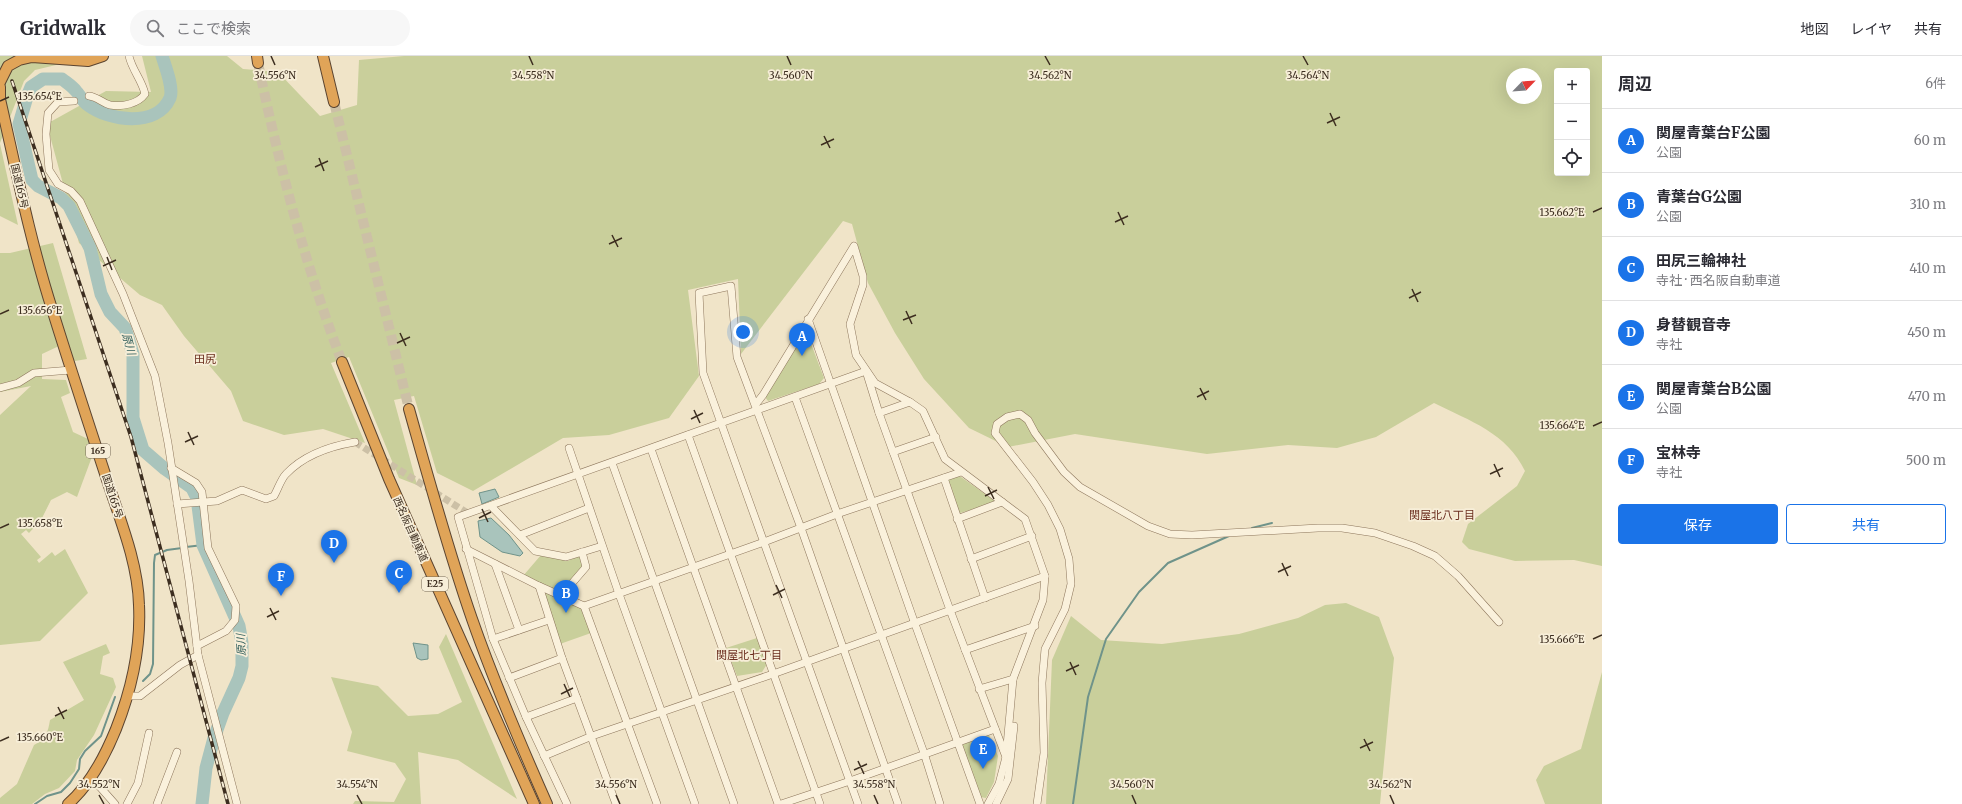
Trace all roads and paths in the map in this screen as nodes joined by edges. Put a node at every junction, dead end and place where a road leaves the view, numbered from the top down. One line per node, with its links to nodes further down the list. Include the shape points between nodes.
1 (103, 56): 4 (highway, via 88,60 32,57 19,60 8,66)
2 (129, 56): 6 (street, via 144,86 145,94 142,99 132,103 109,104)
3 (323, 56): 8 (highway)
4 (0, 82)
5 (0, 87): 11 (highway, 国道165号 / 165, via 0,99 31,236)
6 (89, 96)
7 (74, 101): 28 (street, via 58,102 48,113 46,134 49,170 58,184 72,191 80,201 138,330 155,376)
8 (334, 102)
9 (808, 319): 12 (street, via 854,246 863,276 863,285 850,324 851,336 856,355); 13 (street); 17 (street)
10 (342, 362): 102 (highway, 西名阪自動車道 / E25, via 389,479)
11 (71, 370): 14 (street, via 34,373 18,383); 78 (highway, 国道165号 / 165, via 122,523 137,586 139,606 136,655)
12 (866, 371): 13 (street); 16 (street, via 875,383); 19 (street)
13 (832, 384): 15 (street); 34 (street)
14 (0, 388)
15 (796, 397): 17 (street); 39 (street)
16 (910, 402): 19 (street); 22 (street, via 923,411)
17 (757, 406): 20 (street); 20 (street, via 737,357 732,286 699,293 703,373); 41 (street)
18 (409, 409): 103 (highway, E25, via 472,620)
19 (879, 413): 26 (street)
20 (722, 423): 21 (street); 44 (street)
21 (688, 435): 25 (street); 48 (street)
22 (936, 437): 26 (street); 29 (street, via 945,459)
23 (355, 442): 33 (street, via 338,445 312,456 285,474 274,496 266,499 242,490 217,501)
24 (568, 448): 30 (street)
25 (651, 449): 27 (street); 51 (street)
26 (893, 452): 32 (street)
27 (612, 463): 30 (street); 53 (street)
28 (171, 468): 33 (street, via 196,483 202,492); 36 (street)
29 (961, 472): 31 (street); 35 (street)
30 (577, 475): 37 (street); 38 (street)
31 (944, 478): 32 (street); 40 (street)
32 (907, 491): 34 (street); 59 (street)
33 (203, 502): 36 (street); 67 (street, via 208,548 236,606 235,620 226,631)
34 (873, 502): 39 (street); 62 (street)
35 (1002, 502): 40 (street); 43 (street, via 1025,519)
36 (177, 504): 67 (street)
37 (491, 506): 42 (street); 46 (street, via 458,517)
38 (589, 508): 42 (street); 45 (street)
39 (837, 514): 41 (street); 65 (street)
40 (957, 519): 49 (street)
41 (801, 528): 44 (street); 68 (street)
42 (520, 535): 47 (street, via 535,551 566,557)
43 (1032, 536): 49 (street); 52 (street)
44 (764, 542): 48 (street); 72 (street)
45 (602, 546): 47 (street); 55 (street)
46 (466, 549): 50 (street); 66 (street)
47 (582, 552): 56 (street, via 586,567)
48 (730, 555): 51 (street); 73 (street)
49 (971, 559): 57 (street)
50 (495, 564): 54 (street); 64 (street)
51 (693, 568): 53 (street); 76 (street)
52 (1045, 576): 57 (street); 63 (street, via 1043,600)
53 (655, 581): 55 (street); 80 (street)
54 (539, 586): 56 (street); 60 (street)
55 (619, 594): 58 (street); 81 (street)
56 (561, 596): 58 (street)
57 (985, 598): 59 (street)
58 (584, 606): 83 (street)
59 (950, 610): 62 (street); 69 (street)
60 (549, 620): 64 (street); 71 (street)
61 (1499, 622): 117 (street, via 1458,576 1435,556 1375,534 1342,528 1192,535 1170,534 1148,526 1080,487 1064,472 1028,420 1020,414 1007,417 997,424 995,433 1048,505 1060,529 1069,558 1071,584 1064,609 1046,649 1042,683 1044,752)
62 (915, 624): 65 (street); 88 (street)
63 (1035, 626): 69 (street); 75 (street)
64 (519, 630): 66 (street)
65 (880, 635): 68 (street); 90 (street)
66 (493, 639): 74 (street)
67 (197, 646): 70 (street)
68 (843, 648): 72 (street); 93 (street)
69 (965, 650): 77 (street)
70 (198, 655): 78 (street, via 180,665 140,696); 101 (street)
71 (562, 658): 74 (street); 79 (street)
72 (808, 662): 73 (street); 95 (street)
73 (773, 674): 76 (street); 96 (street)
74 (509, 678): 82 (street)
75 (1014, 679): 77 (street); 92 (street)
76 (736, 686): 80 (street); 109 (street)
77 (979, 690): 85 (street)
78 (127, 696): 94 (highway, 国道165号 / 165, via 109,745)
79 (577, 698): 82 (street); 87 (street)
80 (697, 700): 81 (street); 108 (street)
81 (661, 712): 83 (street); 107 (street)
82 (526, 717): 91 (street)
83 (628, 724): 87 (street); 106 (street)
84 (1014, 726): 116 (street, via 1008,779)
85 (995, 729): 88 (street); 92 (street)
86 (149, 734): 99 (street, via 138,783)
87 (592, 736): 91 (street); 105 (street)
88 (958, 741): 90 (street); 114 (street)
89 (177, 752): 100 (street)
90 (924, 754): 93 (street); 113 (street)
91 (544, 756): 104 (street)
92 (1006, 756): 115 (street, via 999,784)
93 (885, 767): 95 (street); 112 (street)
94 (92, 778): 97 (highway, 国道165号 / 165); 98 (street)
95 (850, 781): 96 (street); 111 (street)
96 (816, 793): 109 (street); 110 (street)
97 (68, 804)
98 (115, 804)
99 (126, 804)
100 (157, 804)
101 (237, 804)
102 (534, 804)
103 (547, 804)
104 (567, 804)
105 (616, 804)
106 (657, 804)
107 (695, 804)
108 (734, 804)
109 (779, 804)
110 (820, 804)
111 (858, 804)
112 (898, 804)
113 (940, 804)
114 (980, 804)
115 (988, 804)
116 (996, 804)
117 (1037, 804)

